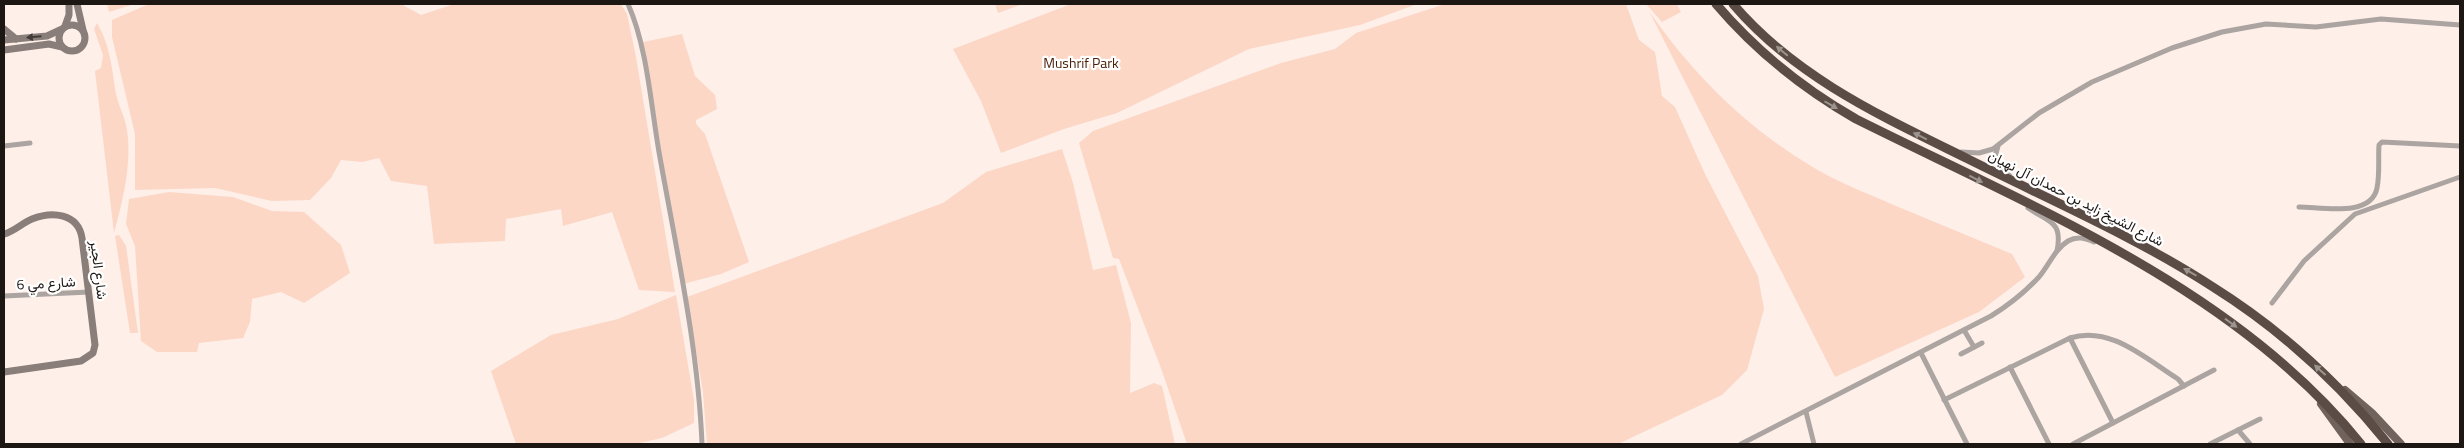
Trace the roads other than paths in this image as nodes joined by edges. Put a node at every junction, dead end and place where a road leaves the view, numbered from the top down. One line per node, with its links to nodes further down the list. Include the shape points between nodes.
1 (69, 4): 7 (street, via 69,14)
2 (77, 4): 9 (street)
3 (628, 4): 46 (street, via 641,48 684,293 699,396)
4 (1716, 4): 21 (highway, شارع الشيخ زايد بن حمدان آل نهيان, one-way to 21, via 1774,63 1823,100)
5 (1732, 4): 18 (highway, شارع الشيخ زايد بن حمدان آل نهيان, one-way to 5, via 1860,106 1818,79 1760,33)
6 (2460, 25): 15 (street, via 2381,18 2316,27 2266,24 2213,35 2172,48 2092,82 2039,113)
7 (63, 27): 9 (street, via 73,24); 10 (street, one-way to 10, via 50,35); 12 (street, via 58,39)
8 (4, 29): 10 (street)
9 (83, 30): 12 (street, via 84,42 80,48 73,51)
10 (16, 39): 11 (street)
11 (4, 40)
12 (62, 47): 13 (street, via 49,44)
13 (4, 50)
14 (30, 143): 16 (street)
15 (1998, 145): 18 (street, via 1979,153); 20 (street, via 1994,162)
16 (4, 146)
17 (2460, 146): 22 (street, via 2382,142 2377,188 2369,201 2354,208)
18 (1949, 150): 20 (highway, شارع الشيخ زايد بن حمدان آل نهيان)
19 (2460, 177): 28 (street, via 2355,214 2304,262)
20 (2020, 185): 38 (highway, شارع الشيخ زايد بن حمدان آل نهيان, one-way to 20, via 2274,331 2207,283)
21 (2023, 202): 24 (highway, شارع الشيخ زايد بن حمدان آل نهيان); 25 (street, via 2057,227)
22 (2300, 207)
23 (4, 234): 26 (street, شارع الجير, via 39,217 59,215 73,220 81,233)
24 (2116, 249): 25 (street, via 2079,238); 40 (highway, شارع الشيخ زايد بن حمدان آل نهيان, one-way to 40, via 2178,286 2237,328 2270,353)
25 (2056, 251): 29 (street, via 2044,270 2021,294 1999,311)
26 (89, 292): 27 (street, شارع مي 6); 36 (street, شارع الجير, via 95,340 92,353 81,361)
27 (4, 296)
28 (2272, 303)
29 (1964, 330): 32 (street); 33 (street)
30 (2070, 338): 35 (street); 39 (street, via 2092,335 2109,338 2178,379); 44 (street)
31 (1982, 343): 32 (street)
32 (1974, 347): 34 (street)
33 (1921, 353): 41 (street); 42 (street)
34 (1961, 354)
35 (2010, 368): 41 (street); 50 (street)
36 (4, 370)
37 (2214, 370): 39 (street)
38 (2334, 383): 56 (highway, شارع الشيخ زايد بن حمدان آل نهيان); 57 (main road, via 2363,405)
39 (2184, 386): 44 (street)
40 (2318, 398): 54 (main road); 55 (highway, شارع الشيخ زايد بن حمدان آل نهيان)
41 (1944, 400): 49 (street)
42 (1806, 412): 47 (street); 48 (street)
43 (2260, 419): 45 (street)
44 (2113, 423): 51 (street)
45 (2238, 430): 52 (street); 53 (street)
46 (702, 444)
47 (1741, 444)
48 (1814, 444)
49 (1967, 444)
50 (2049, 444)
51 (2072, 444)
52 (2210, 444)
53 (2250, 444)
54 (2350, 444)
55 (2361, 444)
56 (2388, 444)
57 (2401, 444)

